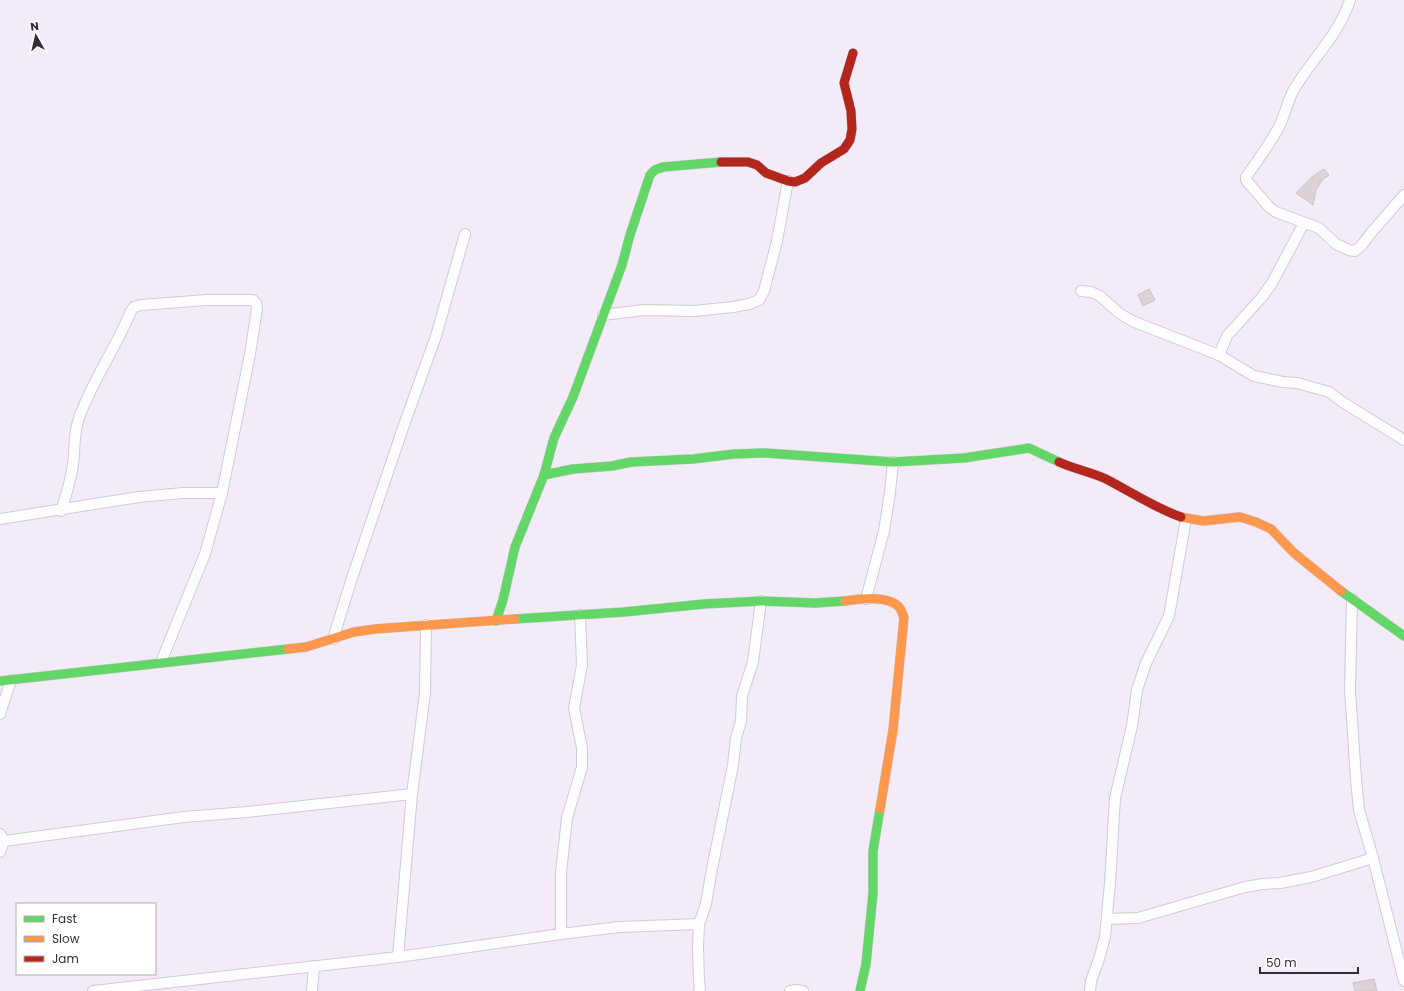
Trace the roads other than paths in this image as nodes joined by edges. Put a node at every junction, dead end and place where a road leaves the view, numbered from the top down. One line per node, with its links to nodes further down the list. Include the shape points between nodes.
1 (1350, 0): 5 (street, via 1330,40 1294,90 1276,133 1246,177 1269,207)
2 (853, 53): 3 (street, via 844,82 851,111 850,140 844,149 805,178 795,182)
3 (788, 181): 8 (street, via 777,241 764,291 759,300 749,304 694,312 644,310); 8 (street, via 748,162 663,167 654,170 650,175 622,265)
4 (1404, 195): 5 (street, via 1355,251 1336,244 1319,228)
5 (1304, 223): 9 (street, via 1272,282 1227,336)
6 (465, 234): 24 (street, via 436,336 357,563)
7 (1081, 291): 9 (street, via 1100,296 1132,321)
8 (603, 315): 12 (street, via 554,438)
9 (1218, 355): 10 (street, via 1254,376 1297,383 1329,392)
10 (1404, 440)
11 (893, 462): 12 (street, via 734,454 631,462); 16 (street, via 964,458 1029,448 1105,479); 17 (street, via 884,531)
12 (544, 475): 21 (street, via 515,547 505,594)
13 (222, 493): 14 (street, via 139,498); 14 (street, via 258,309 253,300 207,300 141,305 130,311 78,419 68,490); 25 (street, via 205,554)
14 (61, 510): 15 (street)
15 (0, 519)
16 (1186, 519): 18 (street, via 1203,521 1240,517 1256,522 1270,529 1294,553); 33 (street, via 1169,616 1146,663 1137,690 1132,726 1115,798)
17 (866, 599): 19 (street, via 815,603); 44 (street, via 888,600 899,606 904,617 893,730 873,851 873,893 866,964)
18 (1352, 599): 23 (street); 32 (street, via 1350,690 1356,779 1359,810)
19 (761, 601): 20 (street); 34 (street, via 753,662 742,696 741,721 733,765 706,904)
20 (580, 615): 21 (street); 35 (street, via 582,665 574,708 582,748 582,767 567,818 561,872)
21 (496, 621): 22 (street)
22 (426, 625): 24 (street, via 354,632); 29 (street, via 425,693)
23 (1404, 636)
24 (334, 639): 25 (street, via 306,646)
25 (161, 662): 26 (street)
26 (11, 680): 27 (street); 28 (street)
27 (0, 681)
28 (0, 714)
29 (412, 794): 30 (street); 36 (street)
30 (2, 837): 31 (street)
31 (0, 852)
32 (1373, 858): 33 (street, via 1311,877 1245,887 1138,918); 38 (street)
33 (1107, 919): 45 (street, via 1100,959 1091,981)
34 (699, 924): 35 (street, via 618,927); 39 (street, via 699,980)
35 (562, 934): 36 (street)
36 (398, 957): 37 (street)
37 (314, 966): 40 (street); 41 (street)
38 (1404, 981)
39 (702, 990)
40 (93, 991)
41 (312, 991)
42 (790, 991): 43 (street)
43 (803, 991)
44 (860, 991)
45 (1090, 991)

